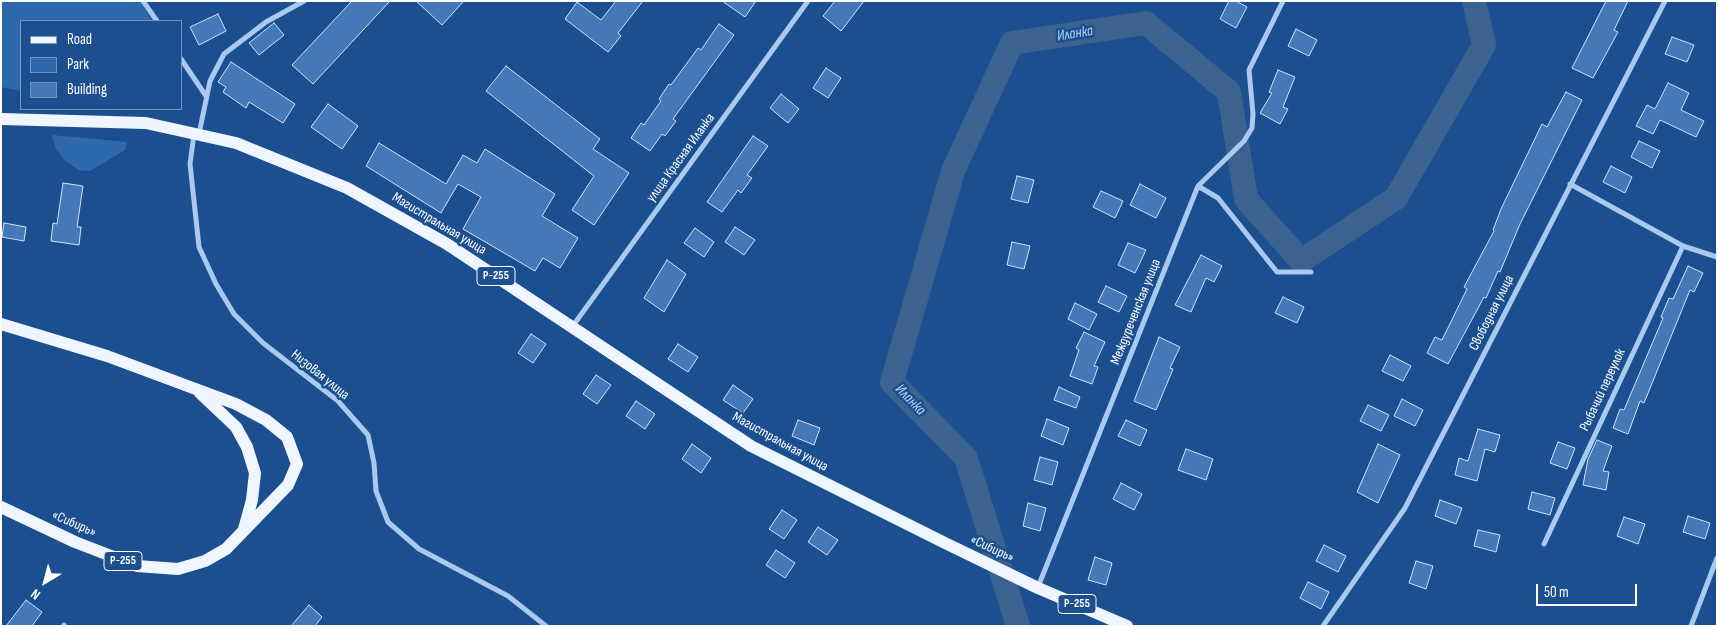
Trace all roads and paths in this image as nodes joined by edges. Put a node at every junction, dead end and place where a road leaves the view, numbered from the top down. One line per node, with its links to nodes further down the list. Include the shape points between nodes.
1 (144, 1): 6 (street)
2 (304, 1): 8 (street, Низовая улица, via 266,22 224,54 215,67)
3 (808, 1): 17 (street, улица Красная Иланка)
4 (1283, 1): 12 (street, via 1249,70 1252,128)
5 (1665, 1): 11 (street, Свободная улица)
6 (156, 20)
7 (182, 60): 8 (street)
8 (206, 96): 10 (street, Низовая улица)
9 (3, 120): 10 (main road, Магистральная улица / Р-255, via 146,123)
10 (196, 134): 17 (main road, Магистральная улица / Р-255, via 236,143 347,188 447,244); 26 (street, Низовая улица, via 190,164 199,247 234,314 263,343 338,401 368,435 376,491 388,522 419,549 508,596)
11 (1570, 184): 13 (street); 28 (street, Свободная улица, via 1405,508)
12 (1198, 186): 15 (street, via 1218,198 1277,272); 24 (street, Междуреченская улица)
13 (1683, 246): 14 (street); 22 (street, Рыбачий переулок)
14 (1717, 257)
15 (1311, 272)
16 (1, 324): 18 (main road, «Сибирь» / Р-255, via 107,356)
17 (572, 327): 21 (main road, Магистральная улица / Р-255, via 751,446)
18 (196, 389): 20 (main road, «Сибирь» / Р-255, via 236,427 247,447 255,473); 20 (main road, «Сибирь» / Р-255, via 236,404 287,436 296,464 288,485)
19 (1, 507): 20 (main road, «Сибирь» / Р-255, via 75,542 137,566 178,569 226,549)
20 (244, 532)
21 (945, 543): 24 (main road, «Сибирь» / Р-255)
22 (1544, 544)
23 (1717, 558): 29 (street)
24 (1032, 585): 25 (main road, Р-255)
25 (1110, 623): 27 (main road, Р-255)
26 (546, 626)
27 (1127, 626)
28 (1323, 626)
29 (1691, 626)

